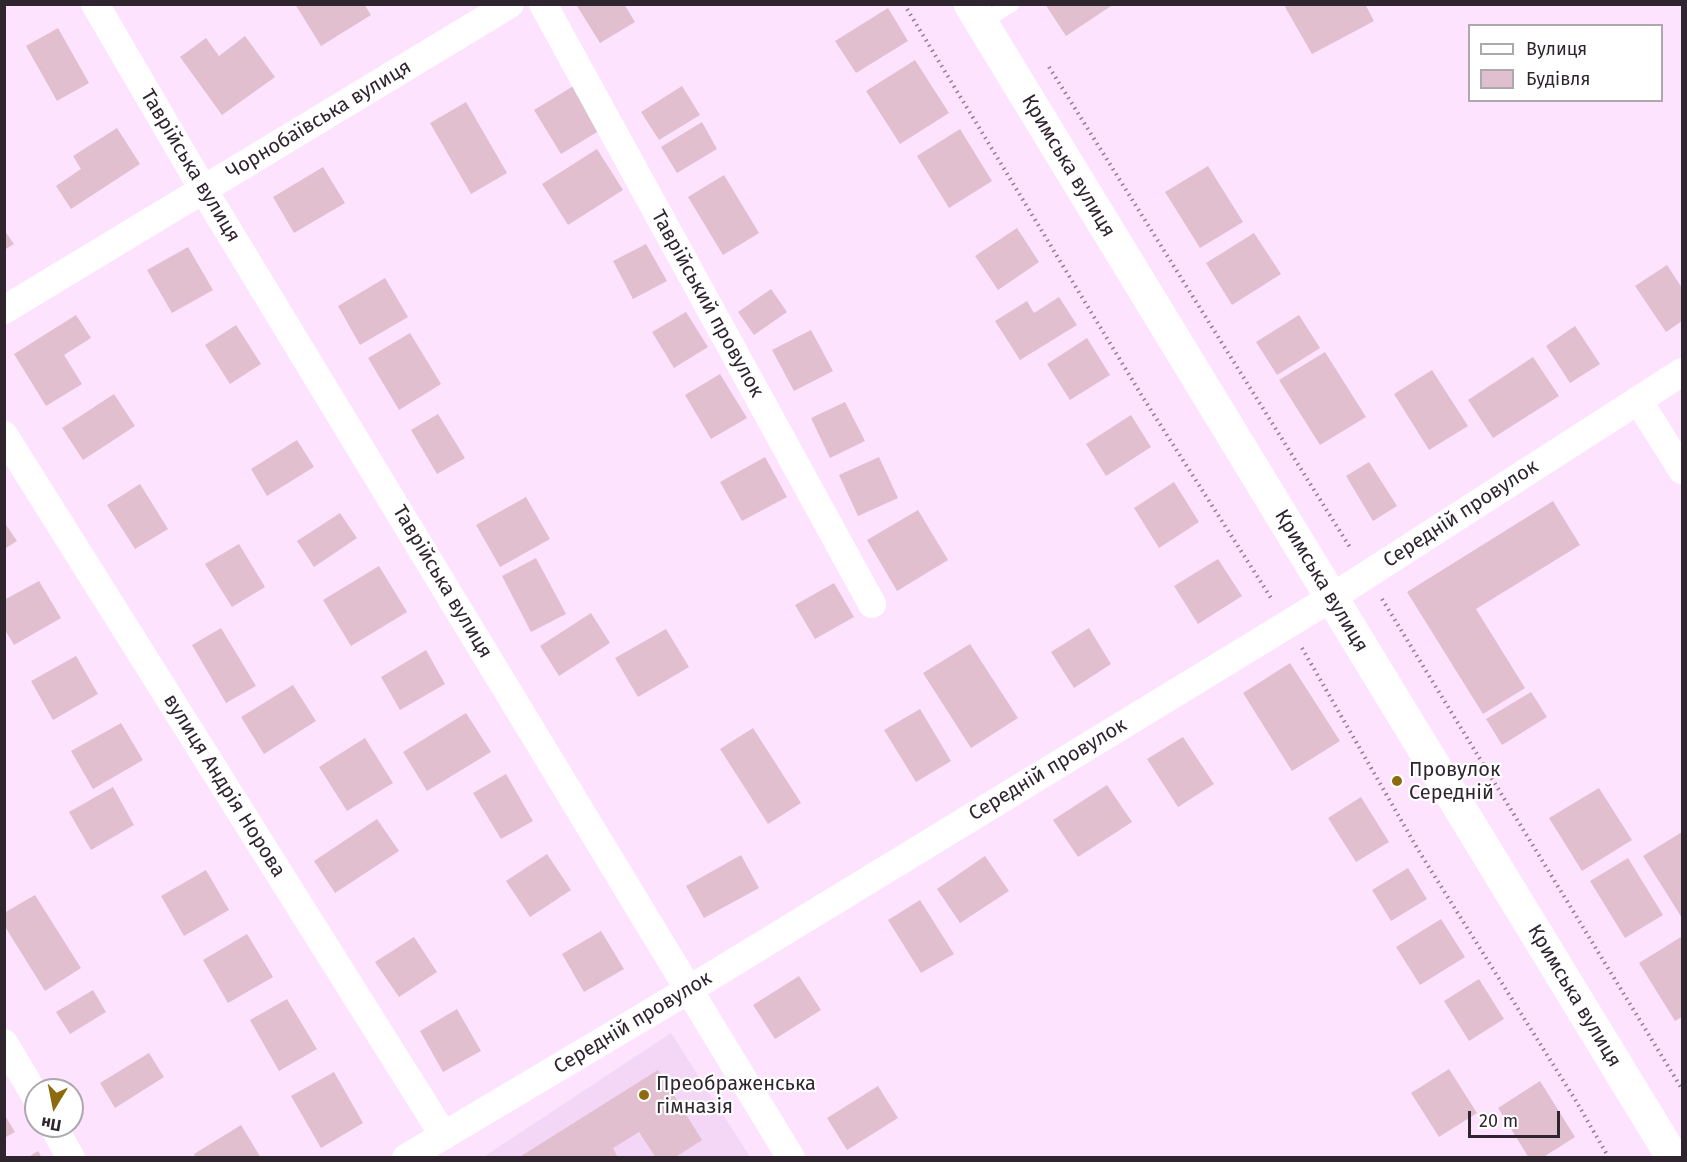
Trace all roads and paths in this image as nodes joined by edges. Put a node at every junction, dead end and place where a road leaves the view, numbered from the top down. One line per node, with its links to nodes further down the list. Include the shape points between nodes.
1 (95, 4): 8 (street, Таврійська вулиця)
2 (510, 4): 8 (street, Чорнобаївська вулиця)
3 (543, 4): 16 (street, Таврійський провулок)
4 (904, 4): 17 (path, via 1142,396)
5 (1012, 4): 6 (lane)
6 (976, 14): 15 (street, Кримська вулиця)
7 (1049, 66): 14 (path)
8 (203, 189): 9 (street, Чорнобаївська вулиця); 18 (street, Таврійська вулиця)
9 (4, 310)
10 (1683, 372): 11 (street, Середній провулок)
11 (1638, 400): 13 (street); 14 (street, Середній провулок)
12 (4, 435): 22 (street, вулиця Андрія Норова)
13 (1683, 470)
14 (1367, 574): 15 (street, Середній провулок); 21 (path)
15 (1330, 598): 17 (street, Середній провулок); 28 (street, Кримська вулиця)
16 (872, 604)
17 (1288, 623): 18 (street, Середній провулок); 27 (path, via 1420,853)
18 (690, 989): 22 (street, Середній провулок); 26 (street, Таврійська вулиця)
19 (4, 1043): 20 (street)
20 (25, 1078)
21 (1683, 1089)
22 (444, 1136): 25 (street, Середній провулок)
23 (60, 1138): 24 (street)
24 (71, 1158)
25 (406, 1158)
26 (792, 1158)
27 (1609, 1158)
28 (1672, 1158)

